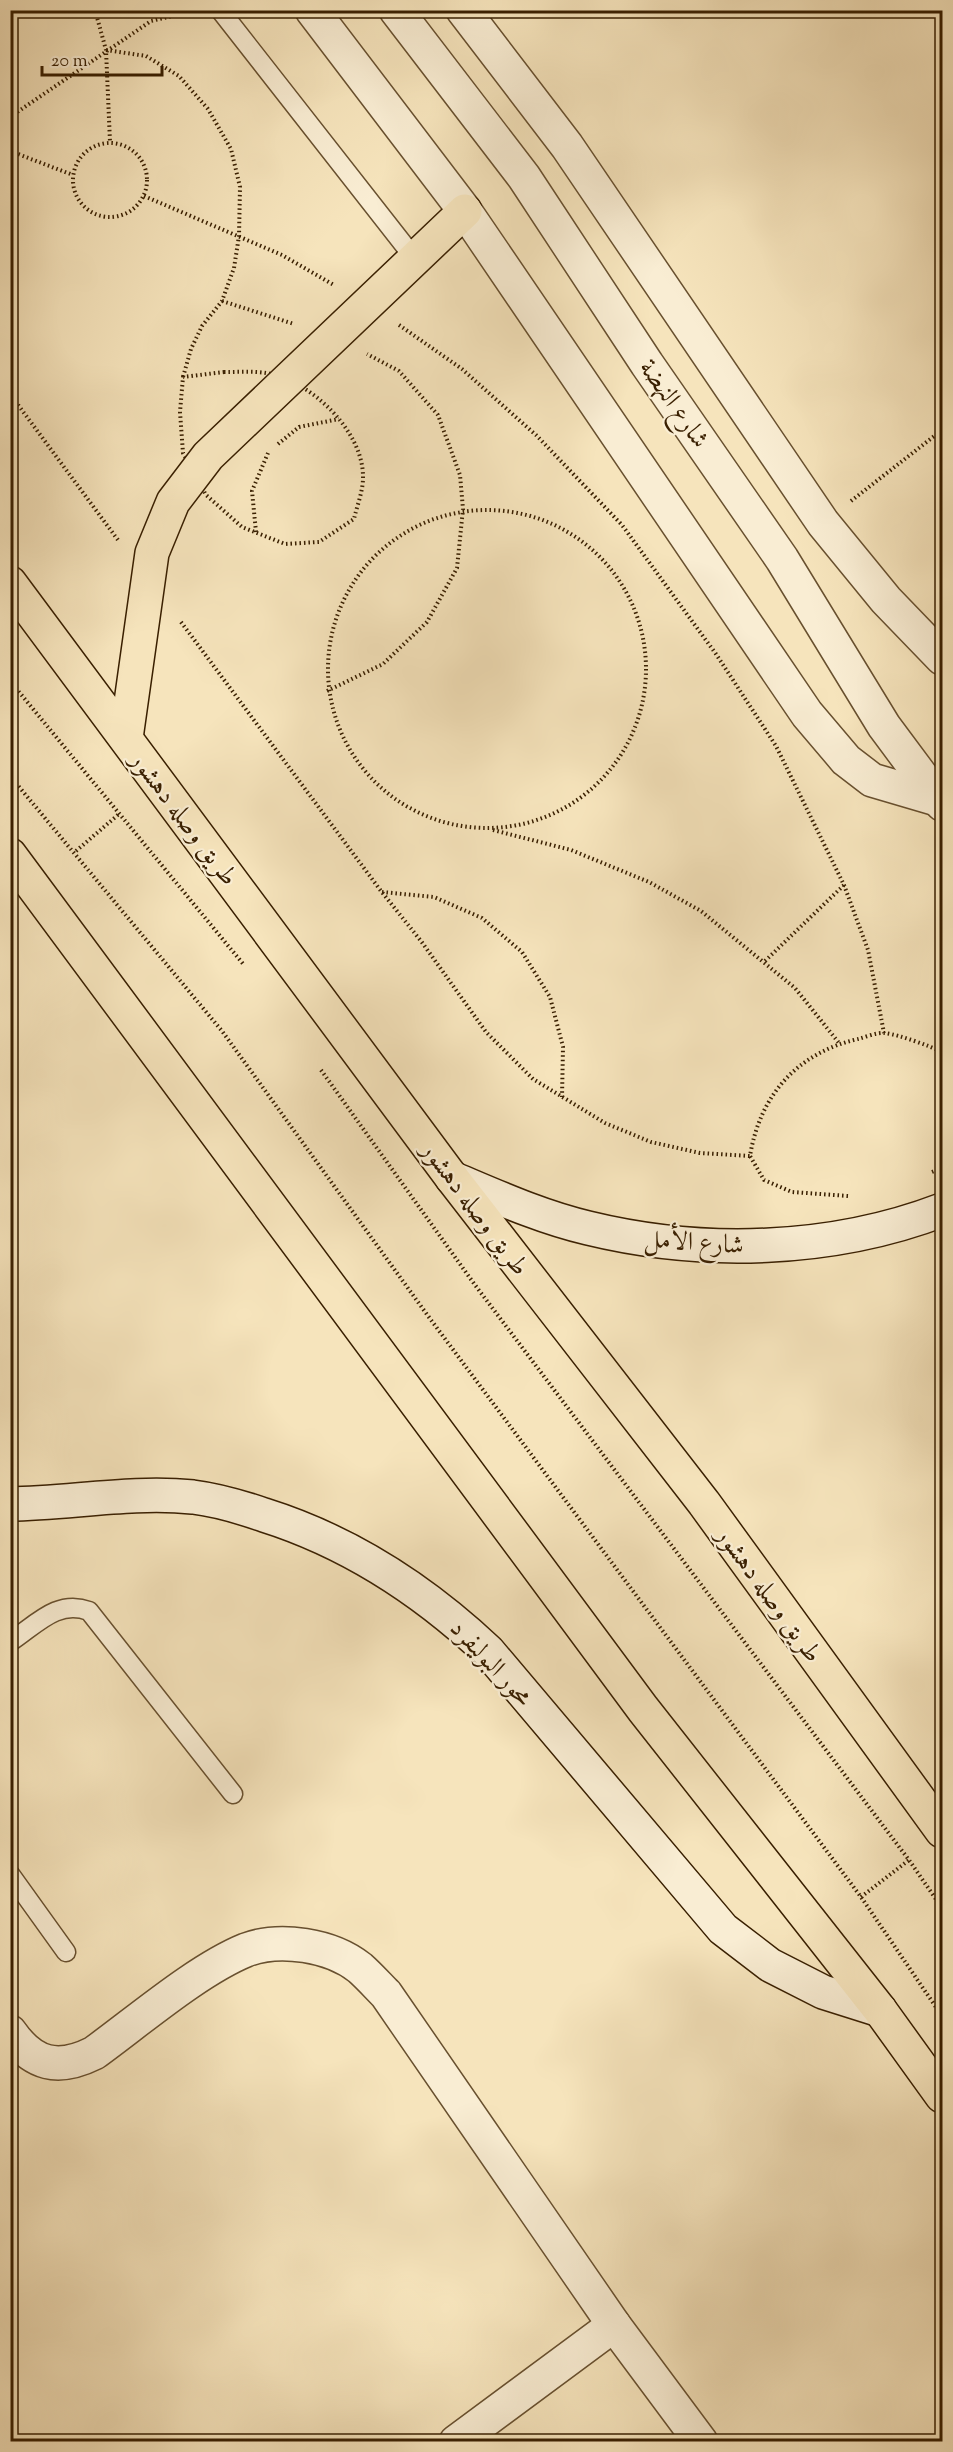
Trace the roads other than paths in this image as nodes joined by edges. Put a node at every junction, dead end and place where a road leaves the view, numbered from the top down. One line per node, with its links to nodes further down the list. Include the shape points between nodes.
1 (312, 10): 5 (street)
2 (396, 10): 10 (street, شارع النهضة, via 524,177 782,559 884,726)
3 (463, 10): 8 (street, شارع النهضة, via 567,146 823,523 886,600)
4 (223, 15): 6 (lane)
5 (465, 211): 6 (main road); 10 (street, via 807,714 846,760 872,780)
6 (415, 259): 9 (main road, via 194,473 173,502 161,527 147,580)
7 (10, 583): 9 (main road, طريق وصله دهشور)
8 (942, 658)
9 (126, 738): 12 (main road, طريق وصله دهشور)
10 (941, 802)
11 (10, 855): 20 (main road, via 643,1709)
12 (452, 1178): 13 (street, شارع الأمل, via 519,1207 588,1228 671,1242 733,1246 806,1242 868,1232); 17 (main road, طريق وصله دهشور, via 704,1503)
13 (942, 1210)
14 (10, 1504): 20 (street, محور البوليفرد, via 193,1497 287,1522 375,1562 453,1618 488,1651 723,1929 780,1970 823,1992)
15 (10, 1642): 16 (lane, via 61,1607 76,1606 89,1611)
16 (233, 1794)
17 (942, 1831)
18 (10, 1874): 19 (lane)
19 (66, 1952)
20 (880, 2010): 22 (main road)
21 (10, 2032): 23 (street, via 34,2057 54,2064 75,2063 213,1967 248,1950 286,1944 324,1950 359,1967 386,1994)
22 (942, 2096)
23 (614, 2325): 24 (street); 25 (street)
24 (456, 2442)
25 (701, 2442)

